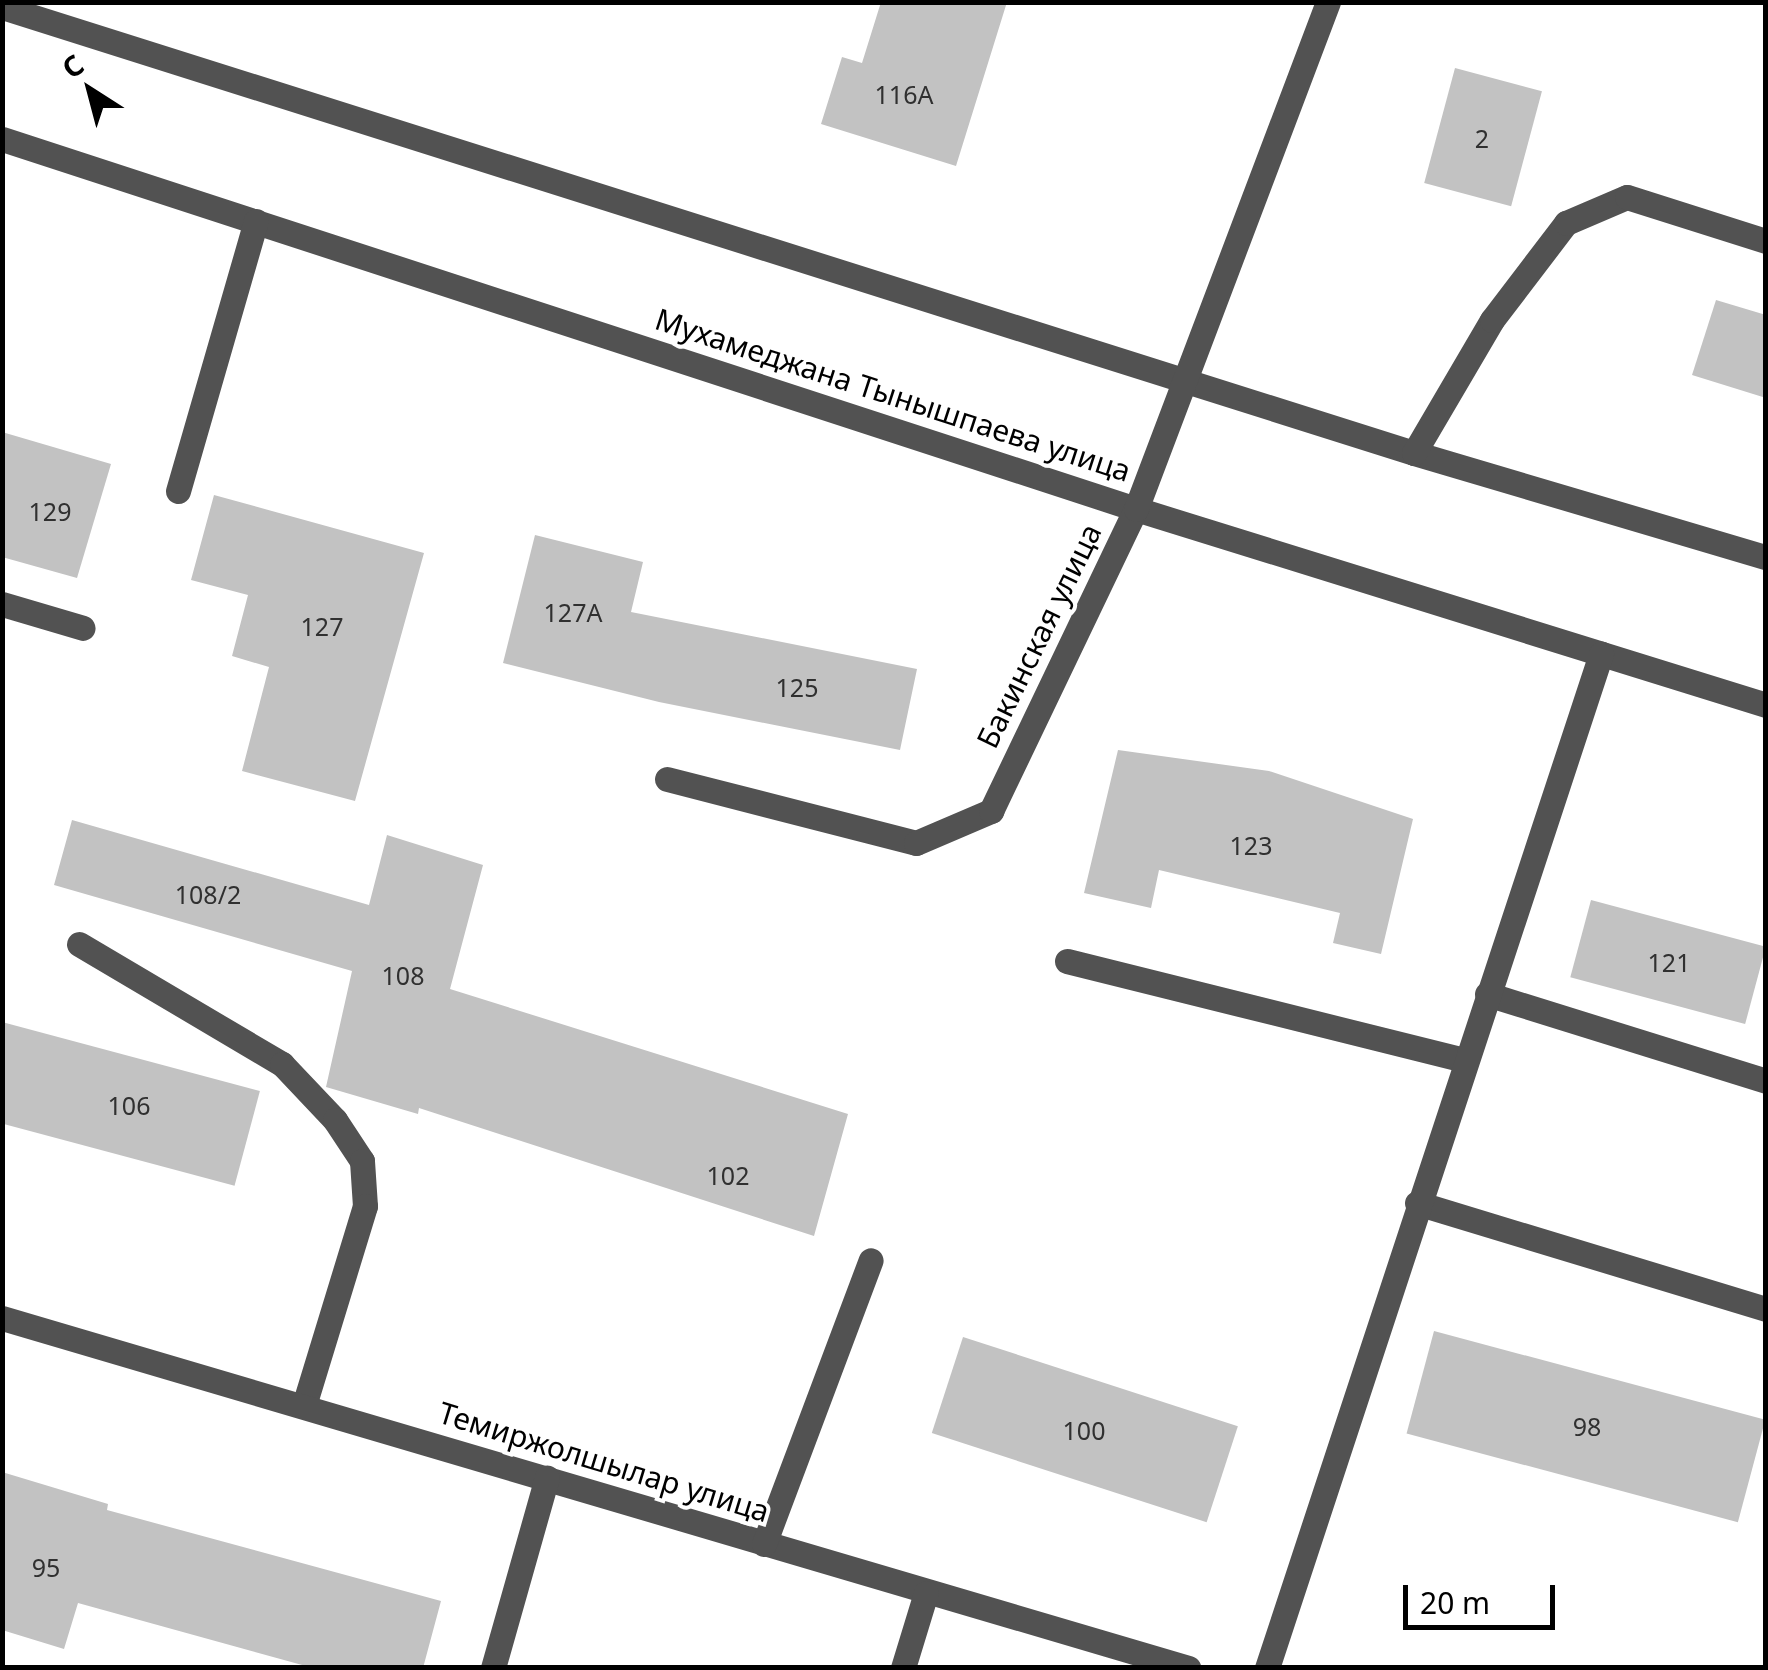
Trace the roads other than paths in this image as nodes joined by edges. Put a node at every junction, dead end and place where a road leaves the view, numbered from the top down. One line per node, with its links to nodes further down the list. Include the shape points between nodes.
1 (1328, 2): 6 (street, Бакинская улица)
2 (2, 7): 6 (street)
3 (2, 139): 4 (street, Мухамеджана Тынышпаева улица)
4 (256, 221): 8 (street); 9 (street, Мухамеджана Тынышпаева улица)
5 (1766, 242): 7 (street, via 1627,197 1566,223 1492,320)
6 (1184, 380): 7 (street); 9 (street, Бакинская улица)
7 (1414, 453): 10 (street)
8 (178, 491)
9 (1136, 509): 13 (street, Мухамеджана Тынышпаева улица); 15 (street, Бакинская улица, via 990,811 916,843)
10 (1766, 557)
11 (2, 604): 12 (street)
12 (83, 628)
13 (1601, 654): 14 (street, Мухамеджана Тынышпаева улица); 18 (street)
14 (1766, 705)
15 (666, 779)
16 (79, 944): 25 (street, via 282,1064 362,1160 365,1206)
17 (1066, 961): 19 (street)
18 (1487, 994): 19 (street); 20 (street)
19 (1465, 1060): 21 (street)
20 (1766, 1081)
21 (1417, 1203): 23 (street); 32 (street)
22 (871, 1260): 27 (street)
23 (1766, 1309)
24 (2, 1318): 25 (street, Темиржолшылар улица)
25 (304, 1406): 26 (street, Темиржолшылар улица)
26 (547, 1477): 27 (street, Темиржолшылар улица); 29 (street)
27 (764, 1544): 28 (street, Темиржолшылар улица)
28 (926, 1593): 30 (street); 31 (street, Темиржолшылар улица)
29 (493, 1668)
30 (903, 1668)
31 (1188, 1668)
32 (1268, 1668)

